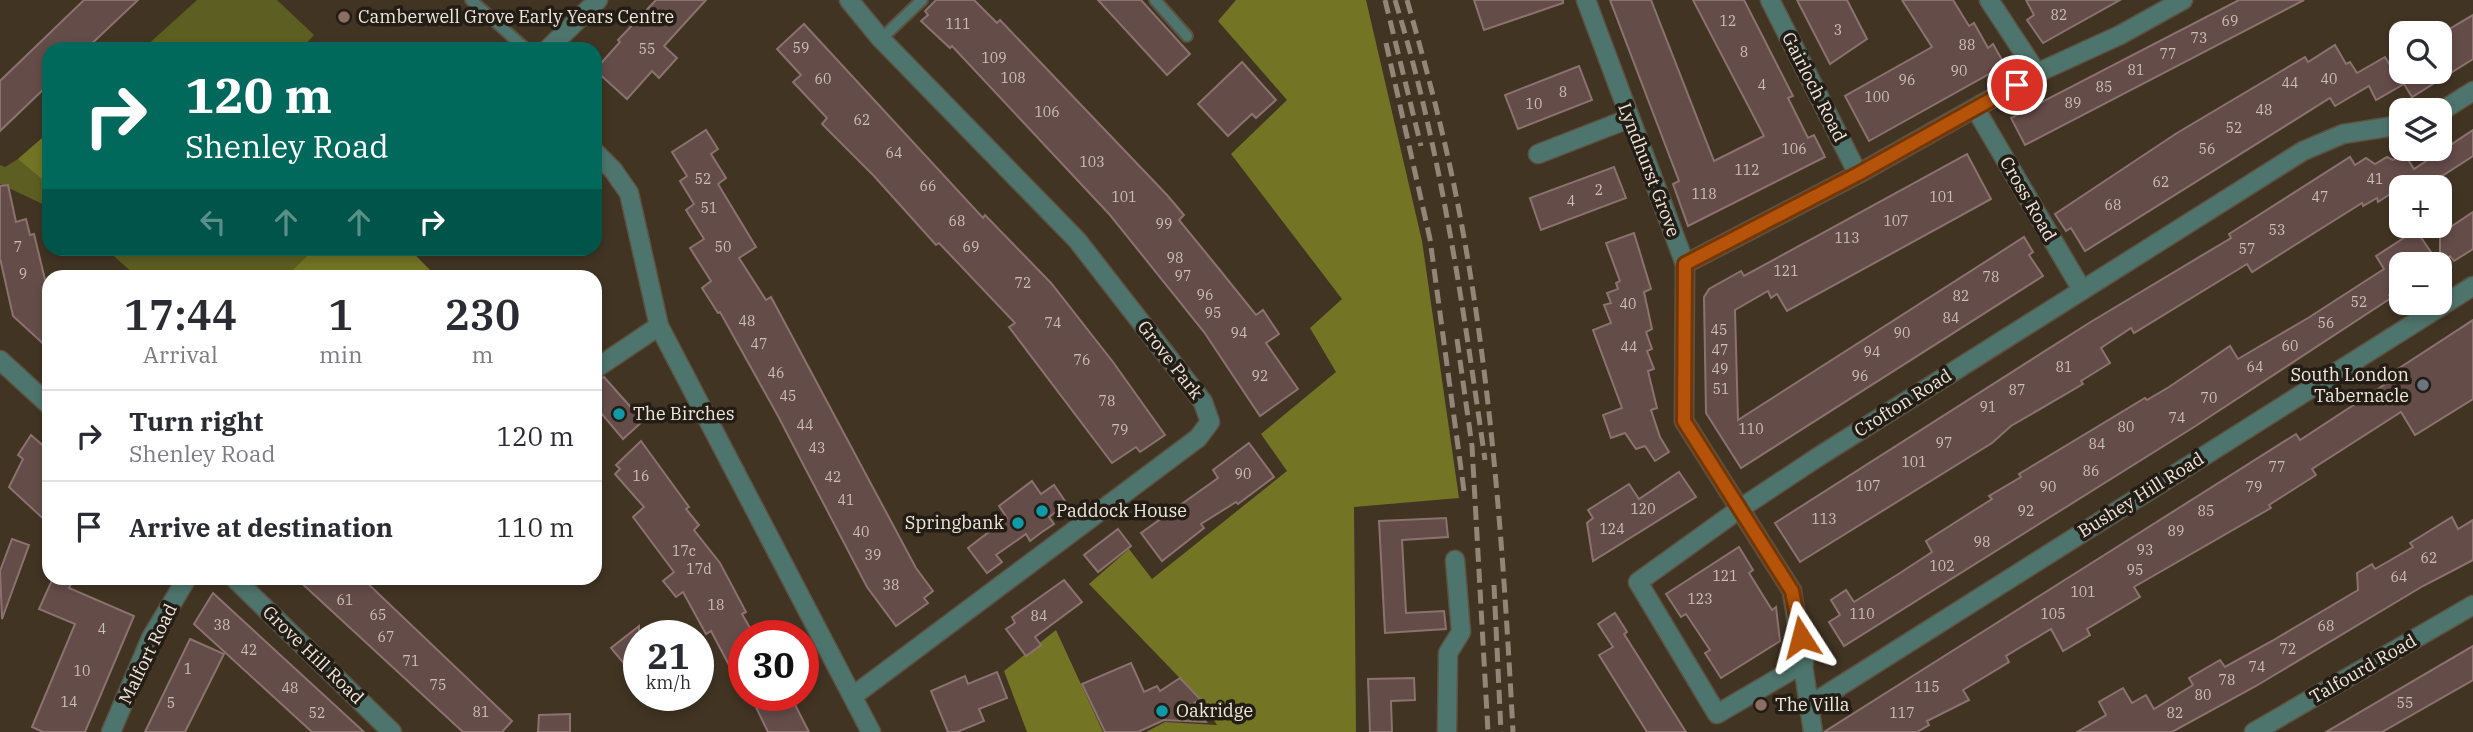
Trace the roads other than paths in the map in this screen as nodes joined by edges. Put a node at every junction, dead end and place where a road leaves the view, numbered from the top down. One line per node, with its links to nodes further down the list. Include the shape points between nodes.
1 (471, 0): 12 (lane)
2 (598, 0): 13 (street)
3 (849, 0): 11 (street, Grove Park)
4 (922, 0): 11 (lane)
5 (1155, 0): 10 (lane)
6 (1586, 0): 18 (street, Lyndhurst Grove)
7 (1770, 0): 22 (street, Gairloch Road)
8 (1989, 0): 14 (street)
9 (2183, 0): 14 (street)
10 (1187, 36)
11 (881, 39): 36 (street, Grove Park, via 1077,240 1203,402 1209,422 1198,438)
12 (518, 42)
13 (555, 42)
14 (2037, 73): 17 (street)
15 (2473, 91): 16 (street)
16 (2452, 104)
17 (1975, 108): 22 (street); 25 (street, Cross Road)
18 (1628, 119): 20 (street); 23 (street, Lyndhurst Grove)
19 (2389, 126): 25 (street, Crofton Road, via 2322,141)
20 (1538, 154)
21 (602, 159): 26 (street, via 629,193)
22 (1858, 174): 23 (street)
23 (1685, 264): 30 (street, Lyndhurst Grove, via 1684,421)
24 (2473, 286): 37 (street, Bushey Hill Road)
25 (2082, 290): 30 (street, Crofton Road)
26 (659, 326): 28 (street); 36 (street)
27 (0, 360): 29 (street)
28 (602, 364)
29 (42, 399)
30 (1741, 508): 35 (street, Lyndhurst Grove, via 1792,591); 35 (street, Crofton Road, via 1638,582 1717,714)
31 (1455, 560): 41 (street, via 1461,632 1448,653)
32 (183, 585): 38 (street, Malfort Road, via 151,638)
33 (241, 585): 39 (street, Grove Hill Road)
34 (2473, 605): 43 (street, Talfourd Road)
35 (1804, 663): 37 (street, Lyndhurst Grove)
36 (853, 696): 40 (street)
37 (1810, 705): 42 (street, Lyndhurst Grove)
38 (111, 732)
39 (392, 732)
40 (871, 732)
41 (1447, 732)
42 (1813, 732)
43 (2253, 732)

